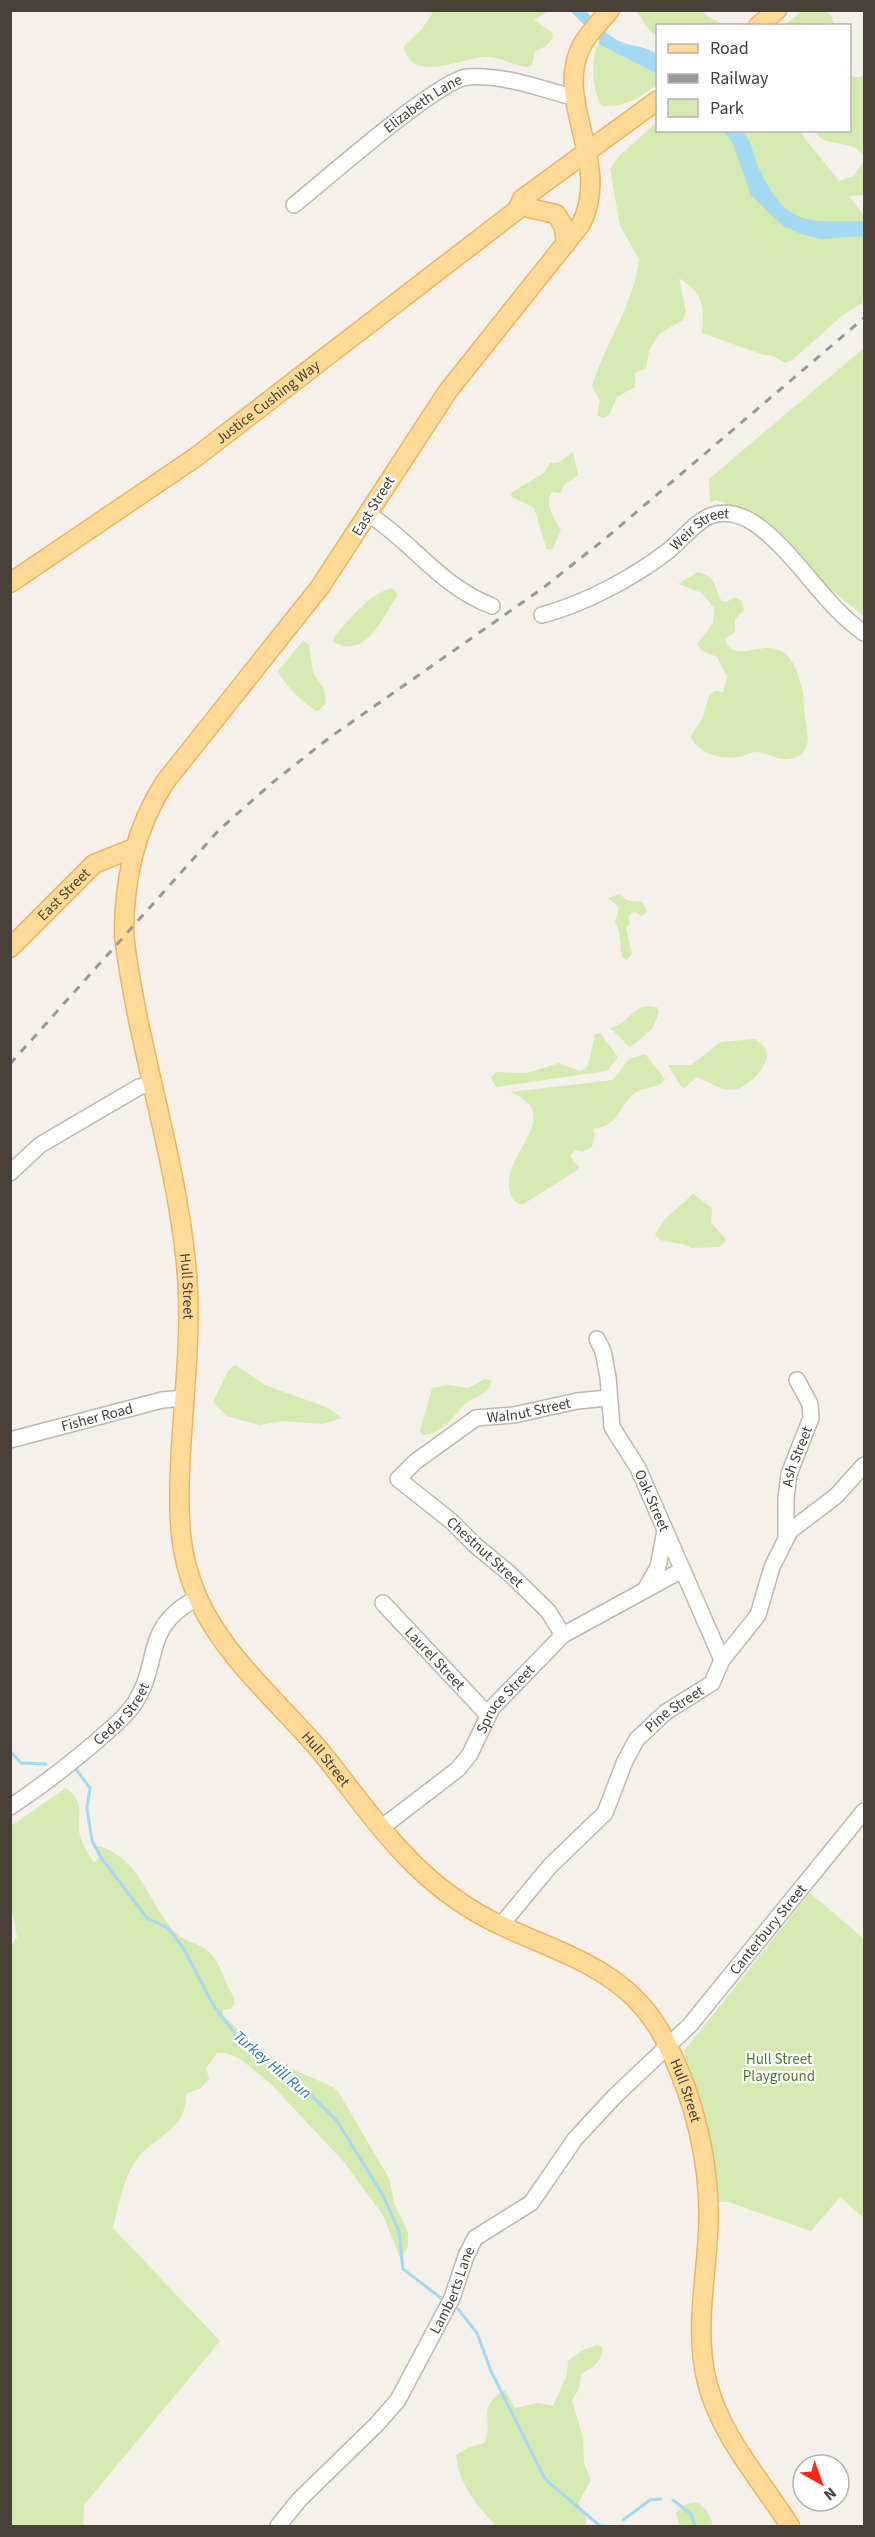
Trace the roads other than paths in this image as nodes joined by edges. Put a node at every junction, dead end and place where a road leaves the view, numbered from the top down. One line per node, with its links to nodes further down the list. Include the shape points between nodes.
1 (777, 10): 3 (main road)
2 (607, 14): 4 (main road, East Street, via 582,45 575,65)
3 (760, 24)
4 (576, 98): 7 (main road, East Street); 8 (street, Elizabeth Lane, via 497,79 455,80)
5 (656, 101): 7 (main road, Justice Cushing Way)
6 (656, 113): 7 (main road, Justice Cushing Way, via 616,146)
7 (589, 157): 9 (main road, Justice Cushing Way, via 522,199); 10 (main road, East Street, via 588,206)
8 (294, 205)
9 (523, 209): 10 (main road, via 556,214 564,227); 12 (main road, Justice Cushing Way, via 214,444)
10 (566, 244): 11 (main road, East Street, via 448,391)
11 (368, 514): 13 (street, via 447,582); 16 (main road, East Street, via 298,616 171,774 151,806)
12 (10, 584)
13 (492, 606)
14 (542, 615): 15 (street, Weir Street, via 585,601 657,559 708,517 727,513 747,519 767,534 830,606)
15 (864, 633)
16 (134, 848): 17 (main road, East Street); 18 (main road, Hull Street)
17 (94, 864): 18 (main road); 19 (main road, East Street)
18 (128, 873): 20 (main road, Hull Street, via 126,945)
19 (13, 941)
20 (153, 1083): 21 (street, via 139,1087 40,1145); 24 (main road, Hull Street, via 186,1260 189,1323)
21 (10, 1173)
22 (597, 1340): 25 (street, Oak Street, via 603,1351)
23 (797, 1380): 30 (street, Ash Street, via 810,1404 811,1418 787,1481)
24 (185, 1398): 26 (street, Fisher Road, via 162,1400); 33 (main road, Hull Street, via 180,1519 186,1564)
25 (609, 1398): 28 (street, Walnut Street, via 476,1418 414,1461); 29 (street, Oak Street, via 613,1430 635,1462)
26 (10, 1440)
27 (864, 1465): 30 (street, Pine Street, via 836,1496)
28 (398, 1479): 35 (street, Chestnut Street, via 518,1581 549,1611)
29 (665, 1529): 31 (street, Oak Street); 32 (street, via 658,1567)
30 (786, 1537): 36 (street, Pine Street, via 772,1566 758,1615)
31 (682, 1570): 32 (street, Spruce Street); 36 (street, Oak Street)
32 (645, 1590): 35 (street, Spruce Street)
33 (197, 1598): 38 (street, Cedar Street, via 181,1606 166,1622 129,1710 62,1772); 40 (main road, Hull Street, via 231,1655 315,1744)
34 (383, 1603): 37 (street, Laurel Street)
35 (563, 1635): 37 (street, Spruce Street)
36 (722, 1660): 41 (street, Pine Street, via 708,1687 666,1712 637,1739 605,1813 550,1866)
37 (488, 1715): 40 (street, Spruce Street, via 475,1745 458,1769)
38 (10, 1807)
39 (864, 1811): 42 (street, Canterbury Street, via 704,2010)
40 (381, 1828): 41 (main road, Hull Street, via 439,1886)
41 (501, 1925): 42 (main road, Hull Street, via 571,1954 607,1975 643,2006)
42 (668, 2046): 43 (street, Lamberts Lane, via 575,2139 526,2208 475,2238 453,2298 398,2400); 44 (main road, Hull Street, via 696,2123 706,2178 708,2228 700,2330 709,2388 727,2433)
43 (278, 2526)
44 (790, 2526)

